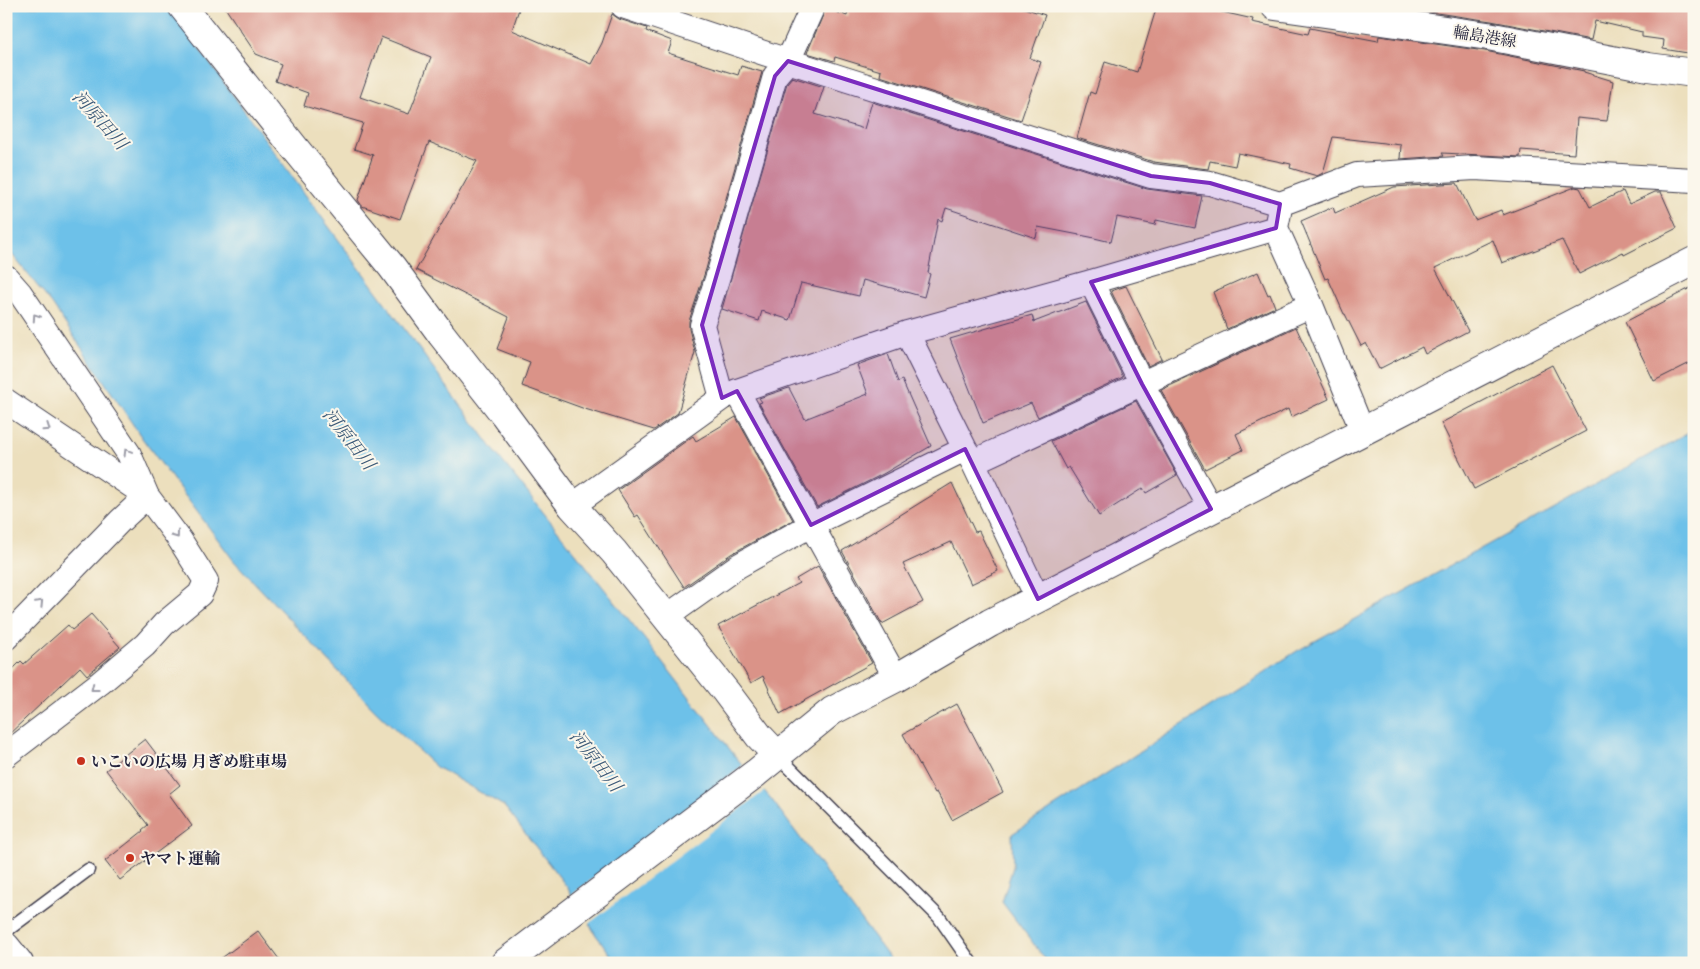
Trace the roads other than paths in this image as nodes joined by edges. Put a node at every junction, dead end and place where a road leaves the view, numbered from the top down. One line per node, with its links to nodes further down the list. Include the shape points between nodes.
1 (182, 6): 21 (street, via 392,267)
2 (623, 6): 5 (street)
3 (813, 6): 5 (street)
4 (1275, 6): 6 (street, 輪島港線, via 1488,36)
5 (788, 61): 8 (street, via 1151,176 1210,183); 16 (street, via 775,76 702,325)
6 (1694, 73)
7 (1694, 180): 8 (street, via 1475,168 1436,170 1357,175)
8 (1280, 204): 9 (street)
9 (1276, 228): 12 (street); 13 (street)
10 (1694, 260): 18 (street)
11 (6, 277): 20 (street, one-way to 11, via 129,454)
12 (1091, 282): 14 (street); 15 (street)
13 (1312, 305): 15 (street); 18 (street)
14 (907, 333): 16 (street); 19 (street)
15 (1142, 384): 19 (street); 22 (street)
16 (730, 394): 21 (street); 23 (street)
17 (6, 401): 20 (street, one-way to 20)
18 (1362, 430): 22 (street)
19 (969, 456): 23 (street); 24 (street)
20 (147, 496): 26 (street, one-way to 20); 28 (street, one-way to 28, via 206,581 200,594 100,683)
21 (572, 506): 25 (street)
22 (1211, 509): 24 (street)
23 (811, 525): 25 (street, via 738,566); 27 (street)
24 (1038, 599): 27 (street)
25 (666, 617): 29 (street)
26 (6, 638)
27 (896, 678): 29 (street, via 832,711)
28 (6, 755)
29 (778, 756): 34 (street); 35 (lane, via 939,917)
30 (88, 870): 31 (lane)
31 (6, 931)
32 (6, 947): 33 (street)
33 (19, 963)
34 (505, 963)
35 (971, 963)

